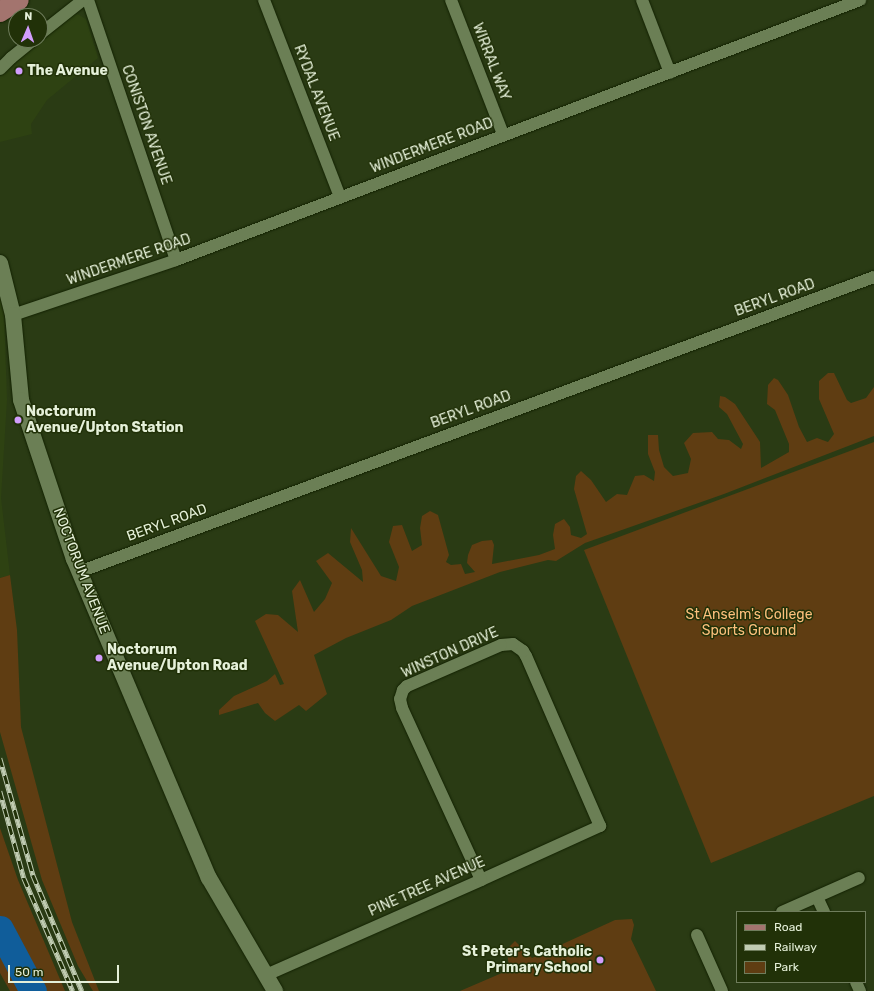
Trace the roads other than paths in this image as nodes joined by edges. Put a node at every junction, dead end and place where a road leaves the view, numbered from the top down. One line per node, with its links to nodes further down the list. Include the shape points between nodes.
1 (19, 0): 9 (main road)
2 (83, 0): 10 (street)
3 (88, 0): 16 (street, CONISTON AVENUE)
4 (264, 0): 15 (street, RYDAL AVENUE)
5 (451, 0): 14 (street, WIRRAL WAY)
6 (642, 0): 13 (street)
7 (860, 0): 8 (street, WINDERMERE ROAD)
8 (828, 5): 13 (street, WINDERMERE ROAD)
9 (0, 12)
10 (48, 28)
11 (23, 48): 12 (street)
12 (0, 69)
13 (670, 72): 14 (street, WINDERMERE ROAD)
14 (503, 134): 15 (street, WINDERMERE ROAD)
15 (340, 197): 16 (street, WINDERMERE ROAD)
16 (176, 260): 19 (street, WINDERMERE ROAD)
17 (0, 263): 19 (street, NOCTORUM AVENUE)
18 (874, 277): 20 (street, BERYL ROAD)
19 (13, 315): 20 (street, NOCTORUM AVENUE, via 20,400)
20 (79, 572): 28 (street, NOCTORUM AVENUE, via 209,878)
21 (600, 826): 23 (street, PINE TREE AVENUE); 23 (street, WINSTON DRIVE, via 526,656 519,647 513,644 502,645 411,684 403,690 400,704)
22 (860, 878): 24 (street)
23 (481, 880): 28 (street, PINE TREE AVENUE)
24 (817, 897): 25 (street); 26 (street)
25 (784, 911)
26 (824, 911)
27 (697, 935): 30 (street)
28 (266, 975): 29 (street, NOCTORUM AVENUE)
29 (275, 991)
30 (722, 991)

